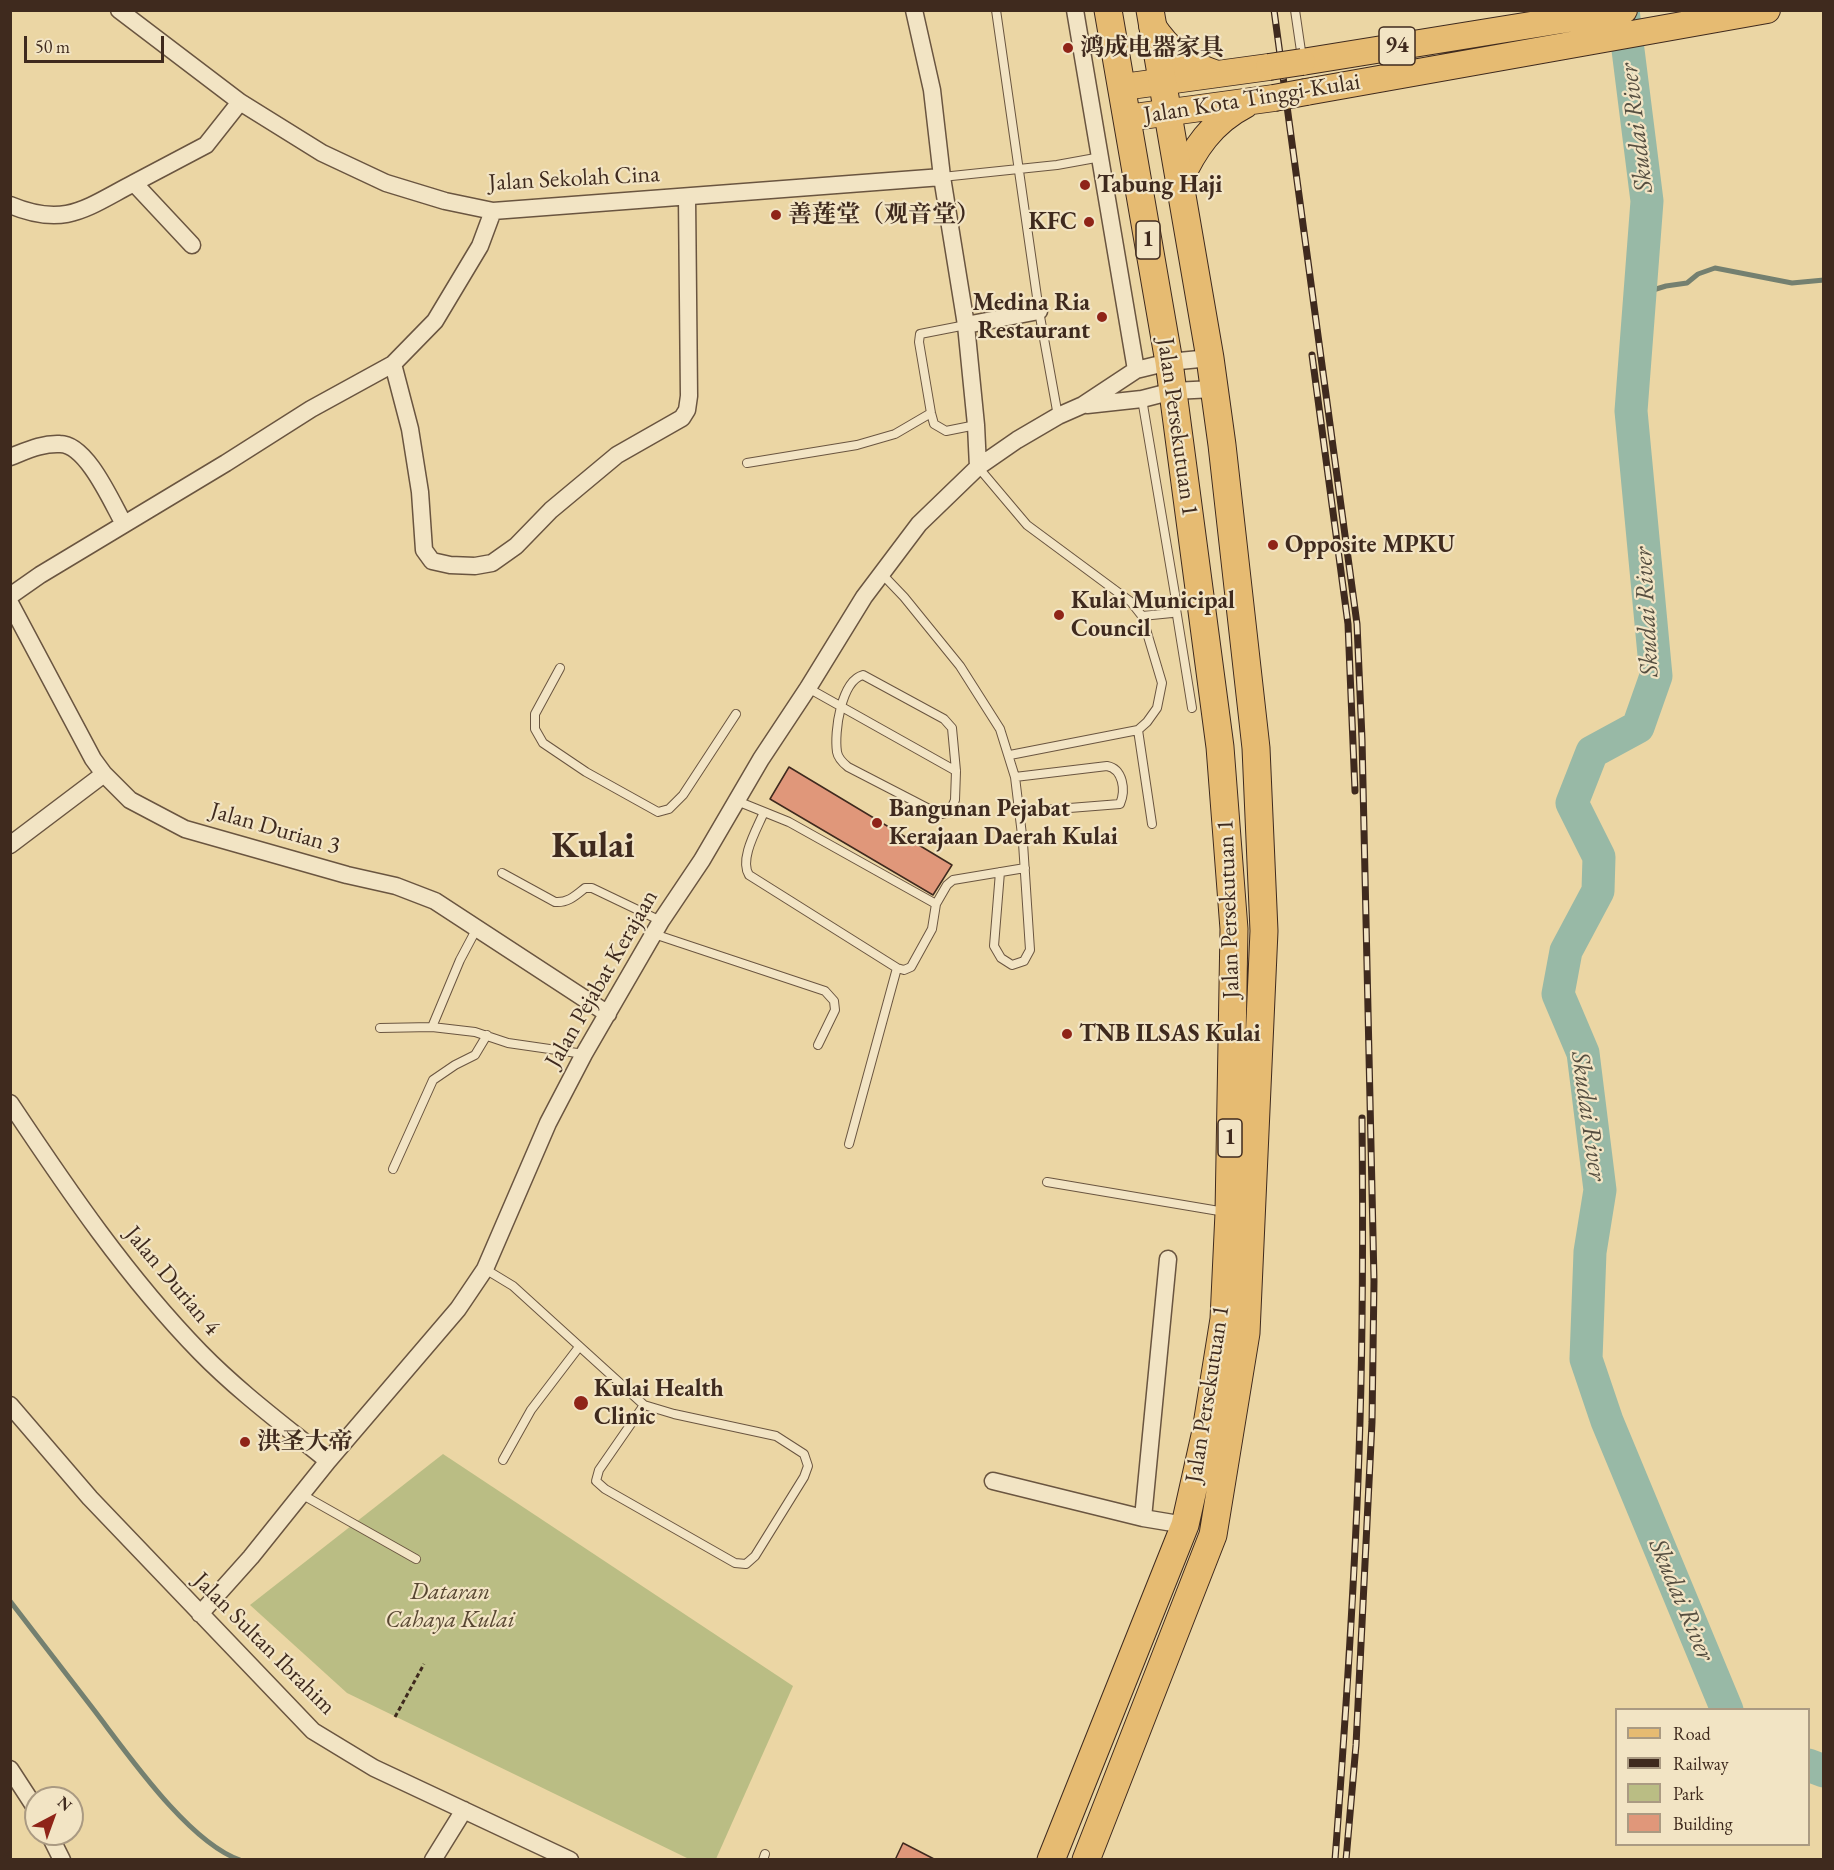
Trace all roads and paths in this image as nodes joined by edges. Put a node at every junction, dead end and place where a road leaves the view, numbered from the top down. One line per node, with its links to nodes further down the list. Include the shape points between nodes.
1 (119, 10): 15 (street, Jalan Sekolah Cina)
2 (914, 10): 20 (street, via 932,90)
3 (996, 10): 19 (lane)
4 (1075, 10): 18 (street)
5 (1108, 10): 13 (highway, Jalan Persekutuan 1 / 1)
6 (1295, 10): 10 (lane)
7 (1624, 10): 10 (main road, Jalan Kota Tinggi-Kulai / 94)
8 (1767, 10): 14 (main road, Jalan Kota Tinggi-Kulai / 94, bridge)
9 (1151, 18): 11 (main road, via 1163,42 1173,51); 12 (highway, Jalan Persekutuan 1 / 1)
10 (1302, 62): 11 (main road, Jalan Kota Tinggi-Kulai / 94, bridge)
11 (1217, 74): 12 (main road, Jalan Kota Tinggi-Kulai / 94)
12 (1162, 81): 13 (main road, Jalan Kota Tinggi-Kulai / 94); 16 (highway, Jalan Persekutuan 1 / 1)
13 (1123, 87): 17 (highway, Jalan Persekutuan 1 / 1)
14 (1264, 99): 16 (main road, Jalan Kota Tinggi-Kulai / 94); 21 (main road, via 1221,118 1191,156)
15 (240, 102): 22 (street, via 206,145); 25 (street, Jalan Sekolah Cina, via 322,153 386,183)
16 (1167, 111): 17 (main road, Jalan Kota Tinggi-Kulai / 94); 21 (highway, Jalan Persekutuan 1 / 1)
17 (1127, 118): 30 (highway, Jalan Persekutuan 1 / 1)
18 (1101, 157): 19 (lane); 32 (street)
19 (1020, 170): 20 (lane); 27 (lane)
20 (942, 177): 23 (street, Jalan Sekolah Cina); 28 (street)
21 (1179, 182): 29 (highway, Jalan Persekutuan 1 / 1)
22 (134, 183): 24 (street, via 63,216 40,215); 26 (street)
23 (687, 197): 25 (street, Jalan Sekolah Cina); 31 (street, via 687,410 682,418 617,455 492,563 450,565 432,561 424,550 410,429)
24 (10, 205)
25 (493, 211): 31 (street, via 480,246 435,321)
26 (192, 245)
27 (1039, 311): 28 (street); 38 (lane)
28 (966, 325): 37 (lane, via 920,334); 39 (street)
29 (1210, 358): 30 (street, Jalan Pejabat Kerajaan); 33 (highway, Jalan Persekutuan 1 / 1)
30 (1169, 362): 32 (street, Jalan Pejabat Kerajaan); 34 (highway, Jalan Persekutuan 1 / 1)
31 (393, 364): 43 (street, via 311,409)
32 (1136, 370): 36 (street, Jalan Pejabat Kerajaan)
33 (1214, 389): 34 (street, Jalan Pejabat Kerajaan); 105 (highway, Jalan Persekutuan 1 / 1, via 1256,748 1264,931 1246,1333 1213,1535)
34 (1173, 391): 35 (street, Jalan Pejabat Kerajaan); 81 (highway, Jalan Persekutuan 1 / 1, via 1220,747 1234,929)
35 (1142, 399): 36 (street, Jalan Pejabat Kerajaan); 47 (lane)
36 (1083, 405): 38 (street, Jalan Pejabat Kerajaan)
37 (931, 413): 39 (lane, via 934,424 946,430); 41 (lane, via 895,434 857,446)
38 (1058, 416): 42 (street, Jalan Pejabat Kerajaan)
39 (976, 425): 42 (street)
40 (10, 457): 43 (street, via 40,446 61,443 73,447 88,461)
41 (747, 463)
42 (978, 467): 44 (street, Jalan Pejabat Kerajaan, via 919,524); 48 (lane, via 1027,525 1131,602)
43 (124, 525): 45 (street)
44 (881, 573): 50 (street, Jalan Pejabat Kerajaan); 55 (lane, via 960,666 1000,729)
45 (10, 596)
46 (10, 603): 57 (street, Jalan Durian 3)
47 (1176, 609): 48 (lane, via 1172,613); 52 (lane)
48 (1142, 616): 54 (lane, via 1162,683 1157,708)
49 (560, 668): 53 (lane, via 536,714 535,729 543,743 658,812 669,809 683,795)
50 (808, 688): 51 (lane); 59 (street, Jalan Pejabat Kerajaan)
51 (840, 706): 56 (lane); 56 (lane, via 854,680 862,675 944,719 952,728); 56 (lane, via 837,752 848,767 943,814 955,800)
52 (1192, 708)
53 (736, 714)
54 (1138, 730): 55 (lane); 62 (lane)
55 (1010, 755): 58 (lane)
56 (956, 771)
57 (104, 774): 63 (street); 69 (street, Jalan Durian 3, via 130,800 185,829 396,886 435,901)
58 (1015, 777): 61 (lane); 61 (lane, via 1107,766 1119,772 1122,780 1120,804)
59 (737, 801): 60 (lane); 68 (street, Jalan Pejabat Kerajaan)
60 (764, 812): 67 (lane); 70 (lane, via 745,860 749,875)
61 (1019, 812): 64 (lane)
62 (1152, 824)
63 (10, 845)
64 (1025, 868): 65 (lane); 65 (lane, via 1029,950 1024,961 1012,965 1001,958 994,946)
65 (1000, 872): 67 (lane, via 953,880)
66 (502, 873): 68 (lane, via 555,902 572,899 585,888 592,888)
67 (936, 904): 70 (lane, via 932,930 911,967)
68 (657, 927): 71 (street, Jalan Pejabat Kerajaan); 75 (lane, via 825,991 834,1001 835,1010)
69 (477, 928): 71 (street, Jalan Durian 3); 72 (lane)
70 (897, 968): 78 (lane)
71 (608, 1014): 76 (street, Jalan Pejabat Kerajaan)
72 (432, 1027): 73 (lane); 74 (lane)
73 (380, 1028)
74 (487, 1035): 76 (lane, via 508,1043); 79 (lane, via 475,1055 433,1080)
75 (818, 1045)
76 (584, 1054): 83 (street, Jalan Pejabat Kerajaan, via 548,1123)
77 (10, 1103): 88 (street, Jalan Durian 4, via 141,1289 201,1354)
78 (849, 1144)
79 (393, 1169)
80 (1047, 1182): 81 (lane)
81 (1229, 1213): 92 (highway, Jalan Persekutuan 1 / 1, via 1224,1319 1206,1431)
82 (1168, 1259): 91 (street)
83 (485, 1269): 84 (lane, via 513,1286); 88 (street, Jalan Pejabat Kerajaan, via 458,1309)
84 (579, 1347): 86 (lane); 87 (lane, via 531,1410)
85 (10, 1405): 94 (street, Jalan Sultan Ibrahim, via 90,1498)
86 (644, 1405): 86 (lane, via 599,1470 596,1481 735,1563 746,1564 755,1556 804,1477 808,1466 804,1454 776,1436)
87 (503, 1460)
88 (328, 1461): 90 (street, Jalan Pejabat Kerajaan)
89 (993, 1481): 91 (street)
90 (301, 1494): 93 (lane); 94 (street, Jalan Pejabat Kerajaan)
91 (1143, 1518): 92 (street)
92 (1185, 1525): 104 (highway, Jalan Persekutuan 1 / 1)
93 (416, 1559)
94 (200, 1614): 99 (street, Jalan Sultan Ibrahim, via 313,1731 374,1768)
95 (424, 1664): 96 (path)
96 (395, 1717)
97 (10, 1769): 98 (street)
98 (24, 1791)
99 (464, 1810): 102 (street); 103 (street, Jalan Sultan Ibrahim)
100 (55, 1846): 101 (street)
101 (62, 1860)
102 (432, 1860)
103 (570, 1860)
104 (1051, 1860)
105 (1086, 1860)

